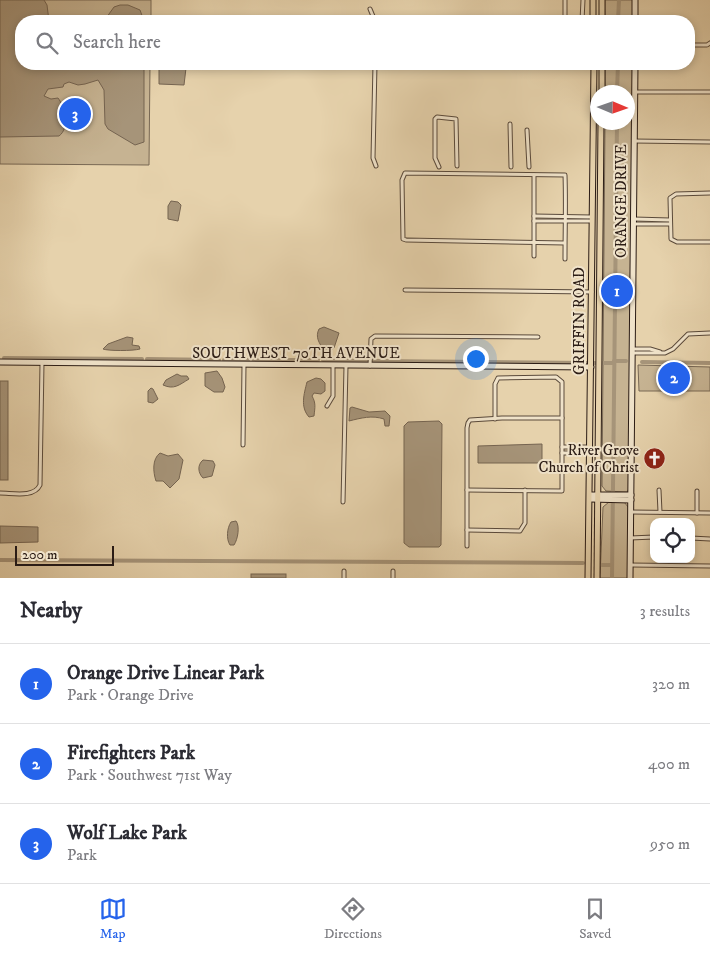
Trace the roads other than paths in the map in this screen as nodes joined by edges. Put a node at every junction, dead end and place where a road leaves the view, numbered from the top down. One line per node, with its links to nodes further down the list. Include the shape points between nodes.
1 (565, 0): 8 (street)
2 (583, 0): 9 (street)
3 (593, 0): 10 (main road)
4 (602, 0): 11 (main road)
5 (636, 0): 12 (street)
6 (370, 8): 7 (street)
7 (372, 15)
8 (565, 15)
9 (582, 15)
10 (594, 15)
11 (602, 15)
12 (636, 15)
13 (710, 42): 14 (street)
14 (695, 45)
15 (375, 70): 29 (street, via 373,158)
16 (594, 70): 38 (main road, GRIFFIN ROAD)
17 (602, 70): 19 (main road)
18 (635, 70): 20 (street, ORANGE DRIVE)
19 (602, 85)
20 (635, 85)
21 (635, 92): 22 (street)
22 (710, 92)
23 (510, 124): 32 (street)
24 (527, 130): 33 (street)
25 (602, 130): 54 (main road, GRIFFIN ROAD)
26 (634, 130): 27 (street, ORANGE DRIVE)
27 (634, 141): 28 (street); 40 (street, ORANGE DRIVE)
28 (710, 142)
29 (376, 166)
30 (457, 166): 31 (street, via 456,119 437,117 435,158)
31 (439, 167)
32 (511, 167)
33 (529, 167)
34 (534, 175): 36 (street); 37 (street, via 565,175); 42 (street, via 405,173 402,180 403,239)
35 (710, 193): 39 (street, via 676,194 670,198)
36 (534, 219): 37 (street); 42 (street)
37 (565, 219): 38 (street); 44 (street)
38 (592, 219): 48 (main road, GRIFFIN ROAD)
39 (670, 220): 40 (street); 41 (street)
40 (634, 222): 41 (street); 51 (street, ORANGE DRIVE)
41 (670, 224): 43 (street, via 671,239 677,242)
42 (534, 242): 44 (street); 45 (street)
43 (710, 242)
44 (565, 243): 46 (street)
45 (534, 256)
46 (565, 259)
47 (405, 290): 48 (street)
48 (592, 292): 52 (main road, GRIFFIN ROAD)
49 (710, 333): 51 (street, via 688,334 672,349 662,353 650,349)
50 (538, 337): 59 (street, via 372,336)
51 (632, 351): 77 (street, ORANGE DRIVE)
52 (591, 354): 54 (main road); 60 (main road, GRIFFIN ROAD)
53 (0, 362): 55 (street, SOUTHWEST 70TH AVENUE)
54 (599, 362): 61 (main road, GRIFFIN ROAD)
55 (42, 363): 56 (street, SOUTHWEST 70TH AVENUE); 74 (street, via 40,485 29,494)
56 (244, 365): 57 (street, SOUTHWEST 70TH AVENUE); 65 (street)
57 (333, 366): 58 (street, SOUTHWEST 70TH AVENUE); 62 (street, via 333,396)
58 (346, 366): 59 (street, SOUTHWEST 70TH AVENUE); 78 (street)
59 (370, 366): 60 (street, SOUTHWEST 70TH AVENUE)
60 (591, 367): 61 (main road); 67 (main road, GRIFFIN ROAD)
61 (599, 381): 76 (main road, GRIFFIN ROAD)
62 (327, 406)
63 (562, 418): 64 (street); 64 (street, via 562,382 556,376 498,378 495,384); 66 (street)
64 (495, 419): 70 (street, via 470,420 468,423)
65 (243, 445)
66 (562, 447): 67 (street); 68 (street)
67 (591, 447): 69 (main road, GRIFFIN ROAD)
68 (562, 453): 69 (street); 71 (street, via 562,491)
69 (591, 453): 75 (main road, GRIFFIN ROAD)
70 (467, 490): 71 (street); 83 (street)
71 (525, 490): 83 (street, via 524,523 520,531)
72 (659, 490): 80 (street)
73 (697, 491): 81 (street)
74 (0, 493)
75 (590, 497): 76 (street); 95 (main road, GRIFFIN ROAD)
76 (602, 497): 77 (street); 96 (main road, GRIFFIN ROAD)
77 (628, 497): 79 (street, ORANGE DRIVE)
78 (343, 502)
79 (631, 512): 80 (street); 85 (street, ORANGE DRIVE)
80 (660, 512): 81 (street)
81 (697, 513): 82 (street)
82 (710, 513)
83 (467, 530): 88 (street)
84 (650, 537): 85 (street)
85 (630, 538): 89 (street, ORANGE DRIVE)
86 (695, 538): 87 (street)
87 (710, 539)
88 (467, 546)
89 (630, 566): 90 (street); 97 (street, ORANGE DRIVE)
90 (710, 566)
91 (344, 571): 93 (street)
92 (393, 571): 94 (street)
93 (344, 578)
94 (393, 578)
95 (588, 578)
96 (597, 578)
97 (630, 578)

